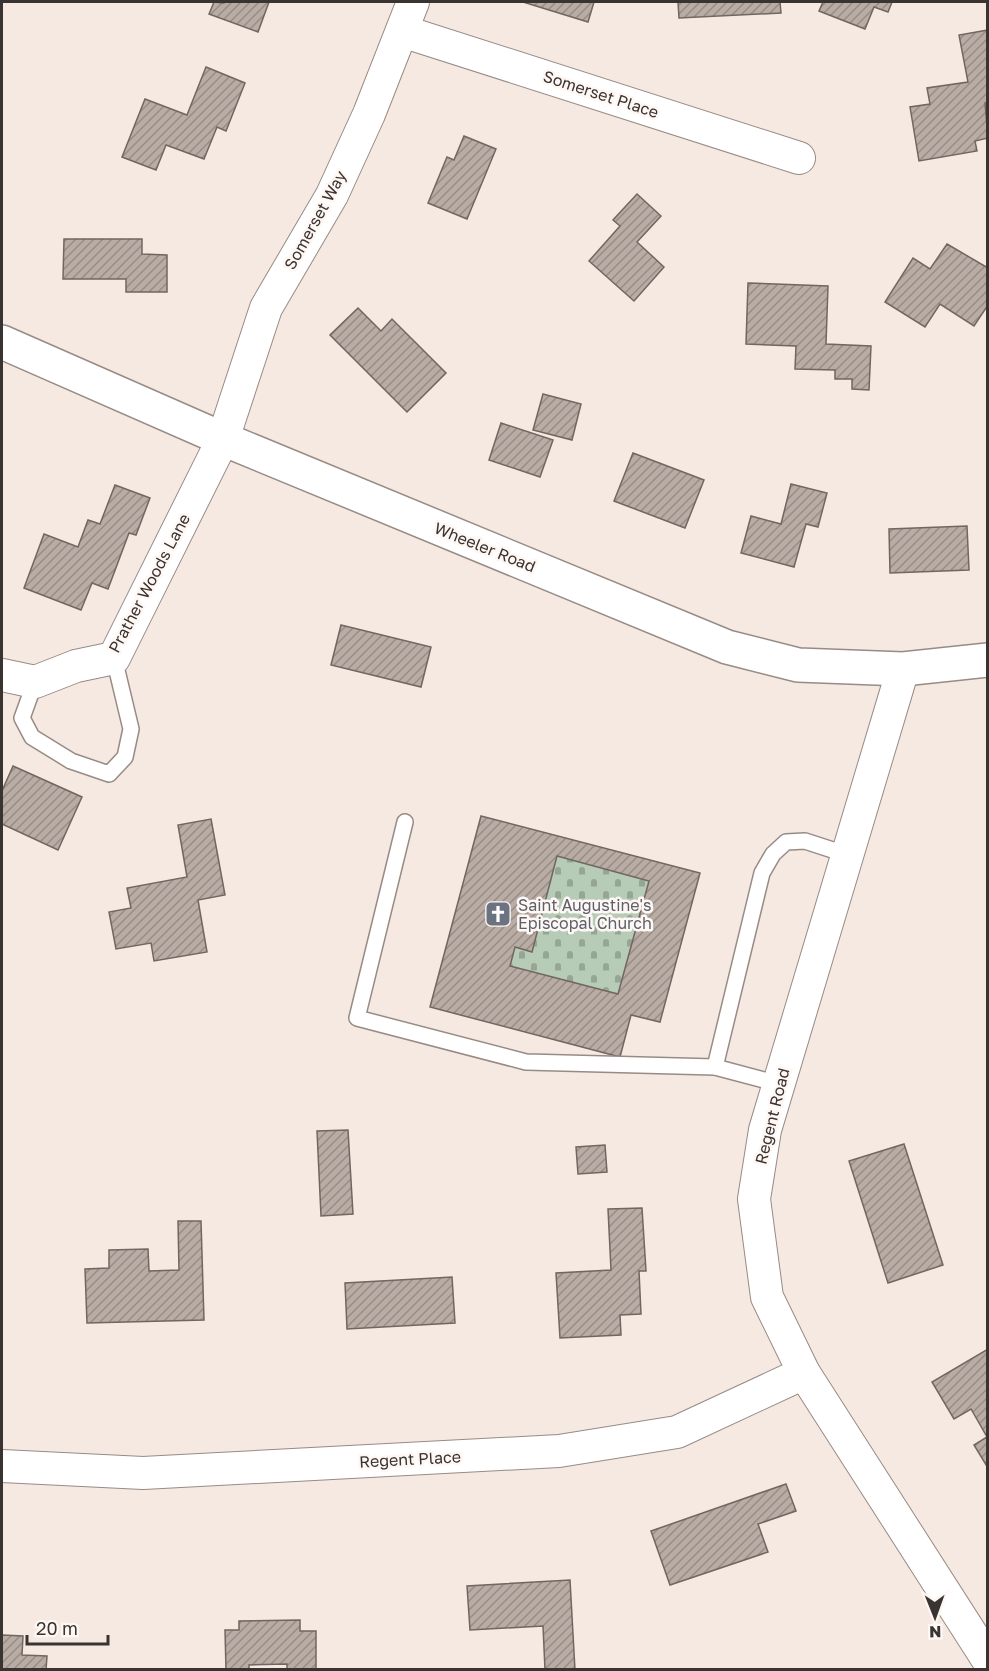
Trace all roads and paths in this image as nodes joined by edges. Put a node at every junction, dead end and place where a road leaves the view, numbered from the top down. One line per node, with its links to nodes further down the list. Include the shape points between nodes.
1 (413, 2): 2 (street, Somerset Way)
2 (402, 31): 3 (street, Somerset Place); 5 (street, Somerset Way, via 332,195 266,308)
3 (799, 158)
4 (2, 342): 5 (street, Wheeler Road)
5 (223, 439): 6 (street, Prather Woods Lane); 8 (street, Wheeler Road, via 727,647 798,665)
6 (114, 658): 10 (street, Prather Woods Lane, via 76,666); 10 (lane, via 131,729 125,757 109,774 71,761 32,737 22,718)
7 (987, 660): 8 (street, Wheeler Road)
8 (903, 669): 12 (street, Regent Road)
9 (2, 675): 10 (street)
10 (35, 682)
11 (405, 822): 13 (lane, via 357,1018 526,1062)
12 (848, 855): 13 (lane, via 805,841 786,842 772,854 762,873); 14 (street, Regent Road)
13 (715, 1067): 14 (lane)
14 (779, 1084): 15 (street, Regent Road, via 765,1130 754,1198 767,1297)
15 (804, 1373): 16 (street, Regent Place, via 677,1432 559,1450 143,1473); 17 (street, Regent Road)
16 (2, 1466)
17 (987, 1660)

